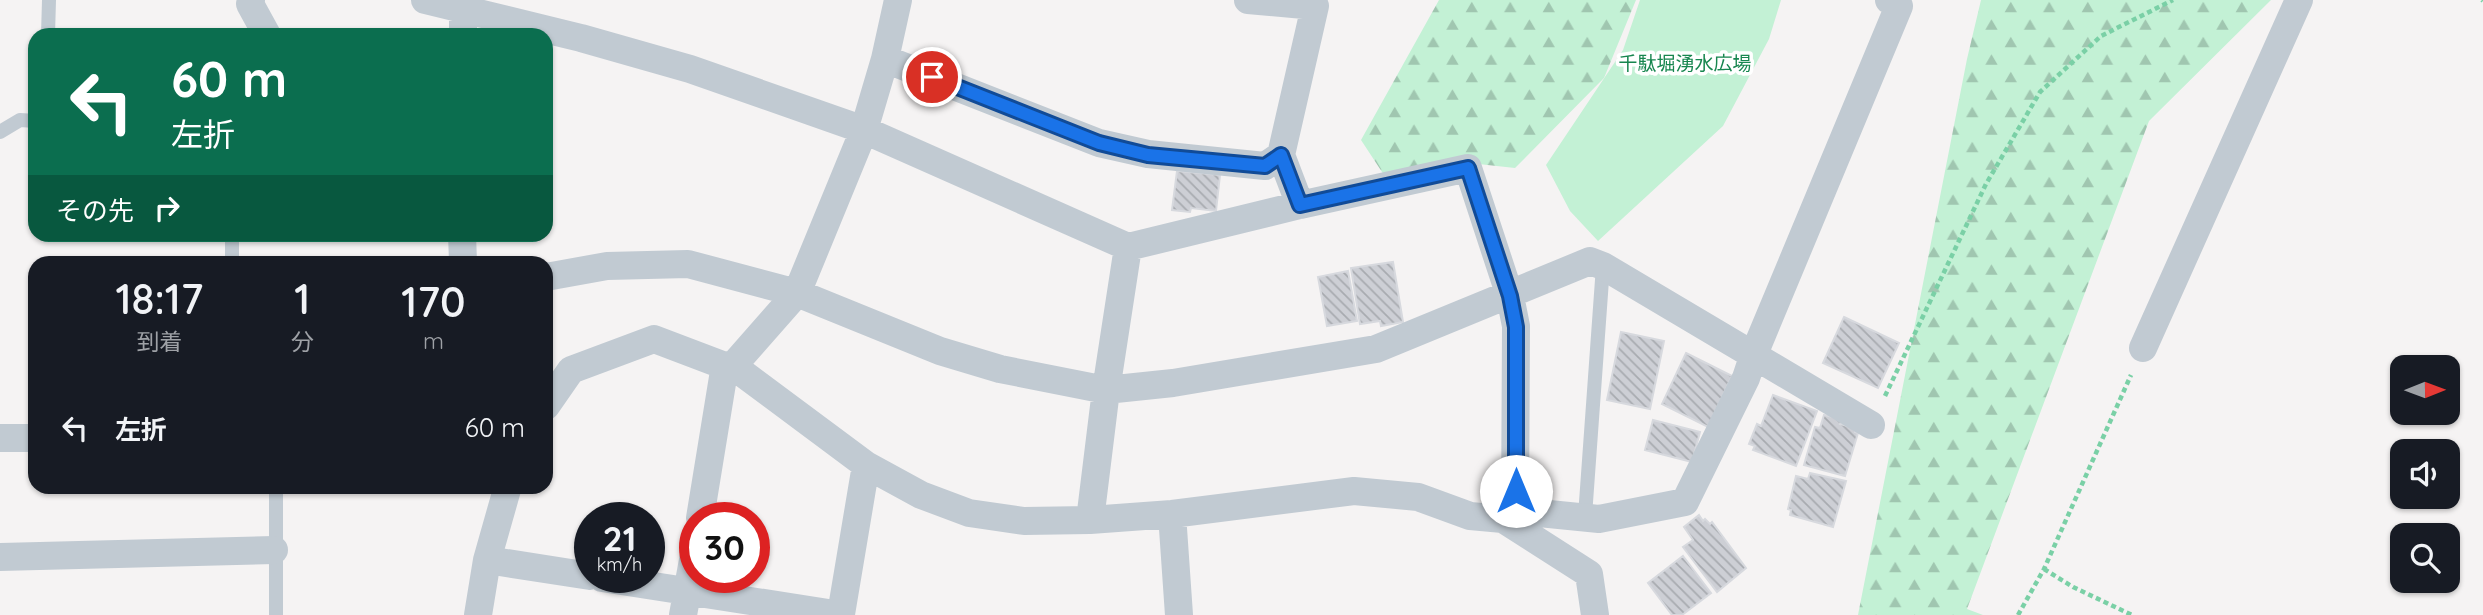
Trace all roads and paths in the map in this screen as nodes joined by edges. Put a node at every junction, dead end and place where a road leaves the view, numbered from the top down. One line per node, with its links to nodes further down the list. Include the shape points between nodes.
1 (49, 0): 10 (lane)
2 (251, 0): 11 (street)
3 (425, 0): 9 (street)
4 (898, 0): 14 (street)
5 (1248, 0): 18 (street, via 1315,6)
6 (1889, 0): 26 (street, via 1899,6)
7 (2173, 0): 30 (path, via 2101,36 2040,92 1986,184)
8 (2299, 0): 25 (street)
9 (464, 15): 12 (street)
10 (48, 28)
11 (263, 28)
12 (530, 28)
13 (553, 32): 16 (street, via 690,69)
14 (885, 59): 16 (street); 18 (street, via 1099,143 1148,155 1265,166)
15 (28, 121): 17 (lane, via 20,120)
16 (864, 130): 20 (street); 23 (street)
17 (0, 132)
18 (1281, 155): 19 (street)
19 (1300, 205): 20 (street); 24 (street, via 1468,168)
20 (1128, 247): 28 (street)
21 (1603, 266): 24 (street, via 1590,261); 26 (street); 38 (lane)
22 (553, 276): 23 (street, via 607,266 688,264)
23 (797, 293): 27 (street); 28 (street, via 940,351 1000,369)
24 (1510, 296): 28 (street, via 1376,349); 39 (street, via 1516,327)
25 (2143, 348): 44 (path)
26 (1754, 354): 30 (street); 38 (street, via 1685,502 1599,519)
27 (728, 366): 29 (street, via 654,339 571,370); 33 (street); 36 (street)
28 (1106, 390): 40 (street)
29 (553, 396)
30 (1871, 425)
31 (0, 438): 32 (street)
32 (28, 438)
33 (866, 465): 40 (street, via 921,495 969,513 1024,521); 50 (street)
34 (276, 494): 41 (lane)
35 (506, 494): 43 (street)
36 (704, 502)
37 (1172, 514): 39 (street, via 1354,491 1418,497 1470,516); 40 (street); 51 (street)
38 (1585, 516): 39 (street, via 1539,513)
39 (1509, 519): 52 (street, via 1589,574)
40 (1090, 520)
41 (274, 550): 42 (street); 48 (lane)
42 (0, 557)
43 (487, 560): 45 (street); 49 (street)
44 (2044, 569): 53 (path); 54 (path)
45 (574, 574)
46 (652, 593): 47 (street)
47 (685, 603): 50 (street)
48 (276, 615)
49 (478, 615)
50 (841, 615)
51 (1179, 615)
52 (1595, 615)
53 (2018, 615)
54 (2132, 615)

